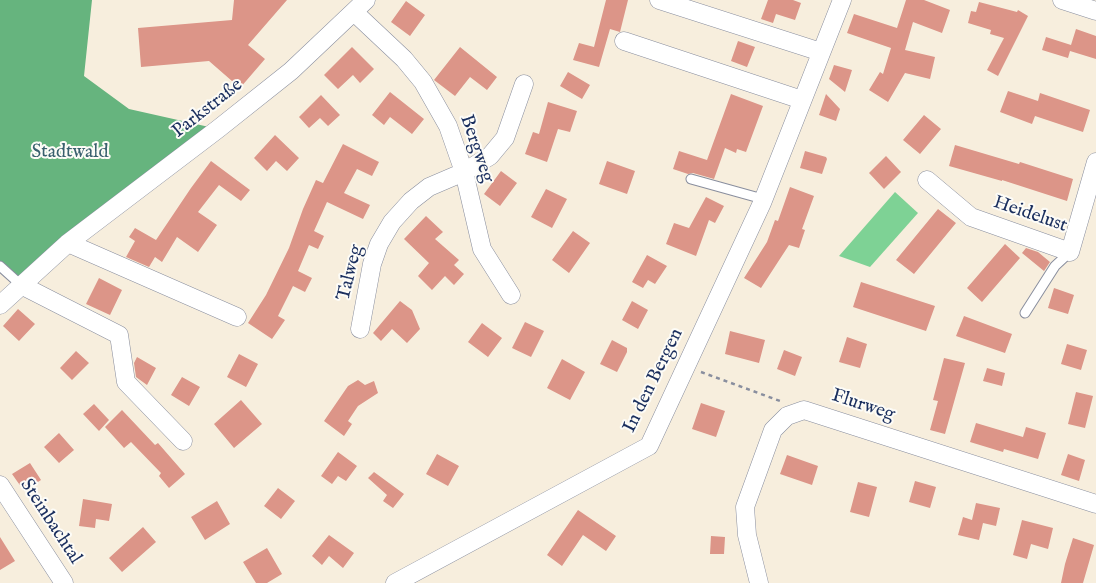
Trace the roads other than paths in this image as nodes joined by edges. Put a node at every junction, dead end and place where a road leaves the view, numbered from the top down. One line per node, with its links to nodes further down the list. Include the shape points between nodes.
1 (658, 0): 7 (street)
2 (842, 0): 7 (street, In den Bergen)
3 (1062, 0): 5 (street)
4 (360, 6): 11 (street, Bergweg, via 423,82 448,126); 15 (street, Parkstraße, via 291,71)
5 (1096, 11)
6 (624, 41): 9 (street)
7 (821, 52): 9 (street, In den Bergen)
8 (524, 84): 11 (street, Talweg, via 505,138 490,156)
9 (802, 100): 14 (street, In den Bergen)
10 (1096, 162): 16 (street, Heidelust)
11 (464, 172): 19 (street, Bergweg, via 482,249); 23 (street, Talweg, via 429,187 392,222 372,264)
12 (691, 179): 14 (lane)
13 (927, 180): 16 (street, Heidelust, via 971,217)
14 (763, 199): 28 (street, In den Bergen, via 649,446)
15 (68, 243): 18 (street, Parkstraße); 22 (street)
16 (1070, 252): 21 (lane, via 1055,266)
17 (0, 266): 18 (lane)
18 (21, 285): 20 (street, Parkstraße); 24 (street, via 119,335 126,382)
19 (510, 295)
20 (0, 305)
21 (1025, 313)
22 (237, 317)
23 (360, 328)
24 (183, 441)
25 (0, 485): 27 (street, Steinbachtal)
26 (1096, 504): 29 (street, Flurweg, via 804,410 786,416 773,430 746,507 747,535)
27 (64, 583)
28 (395, 583)
29 (759, 583)

